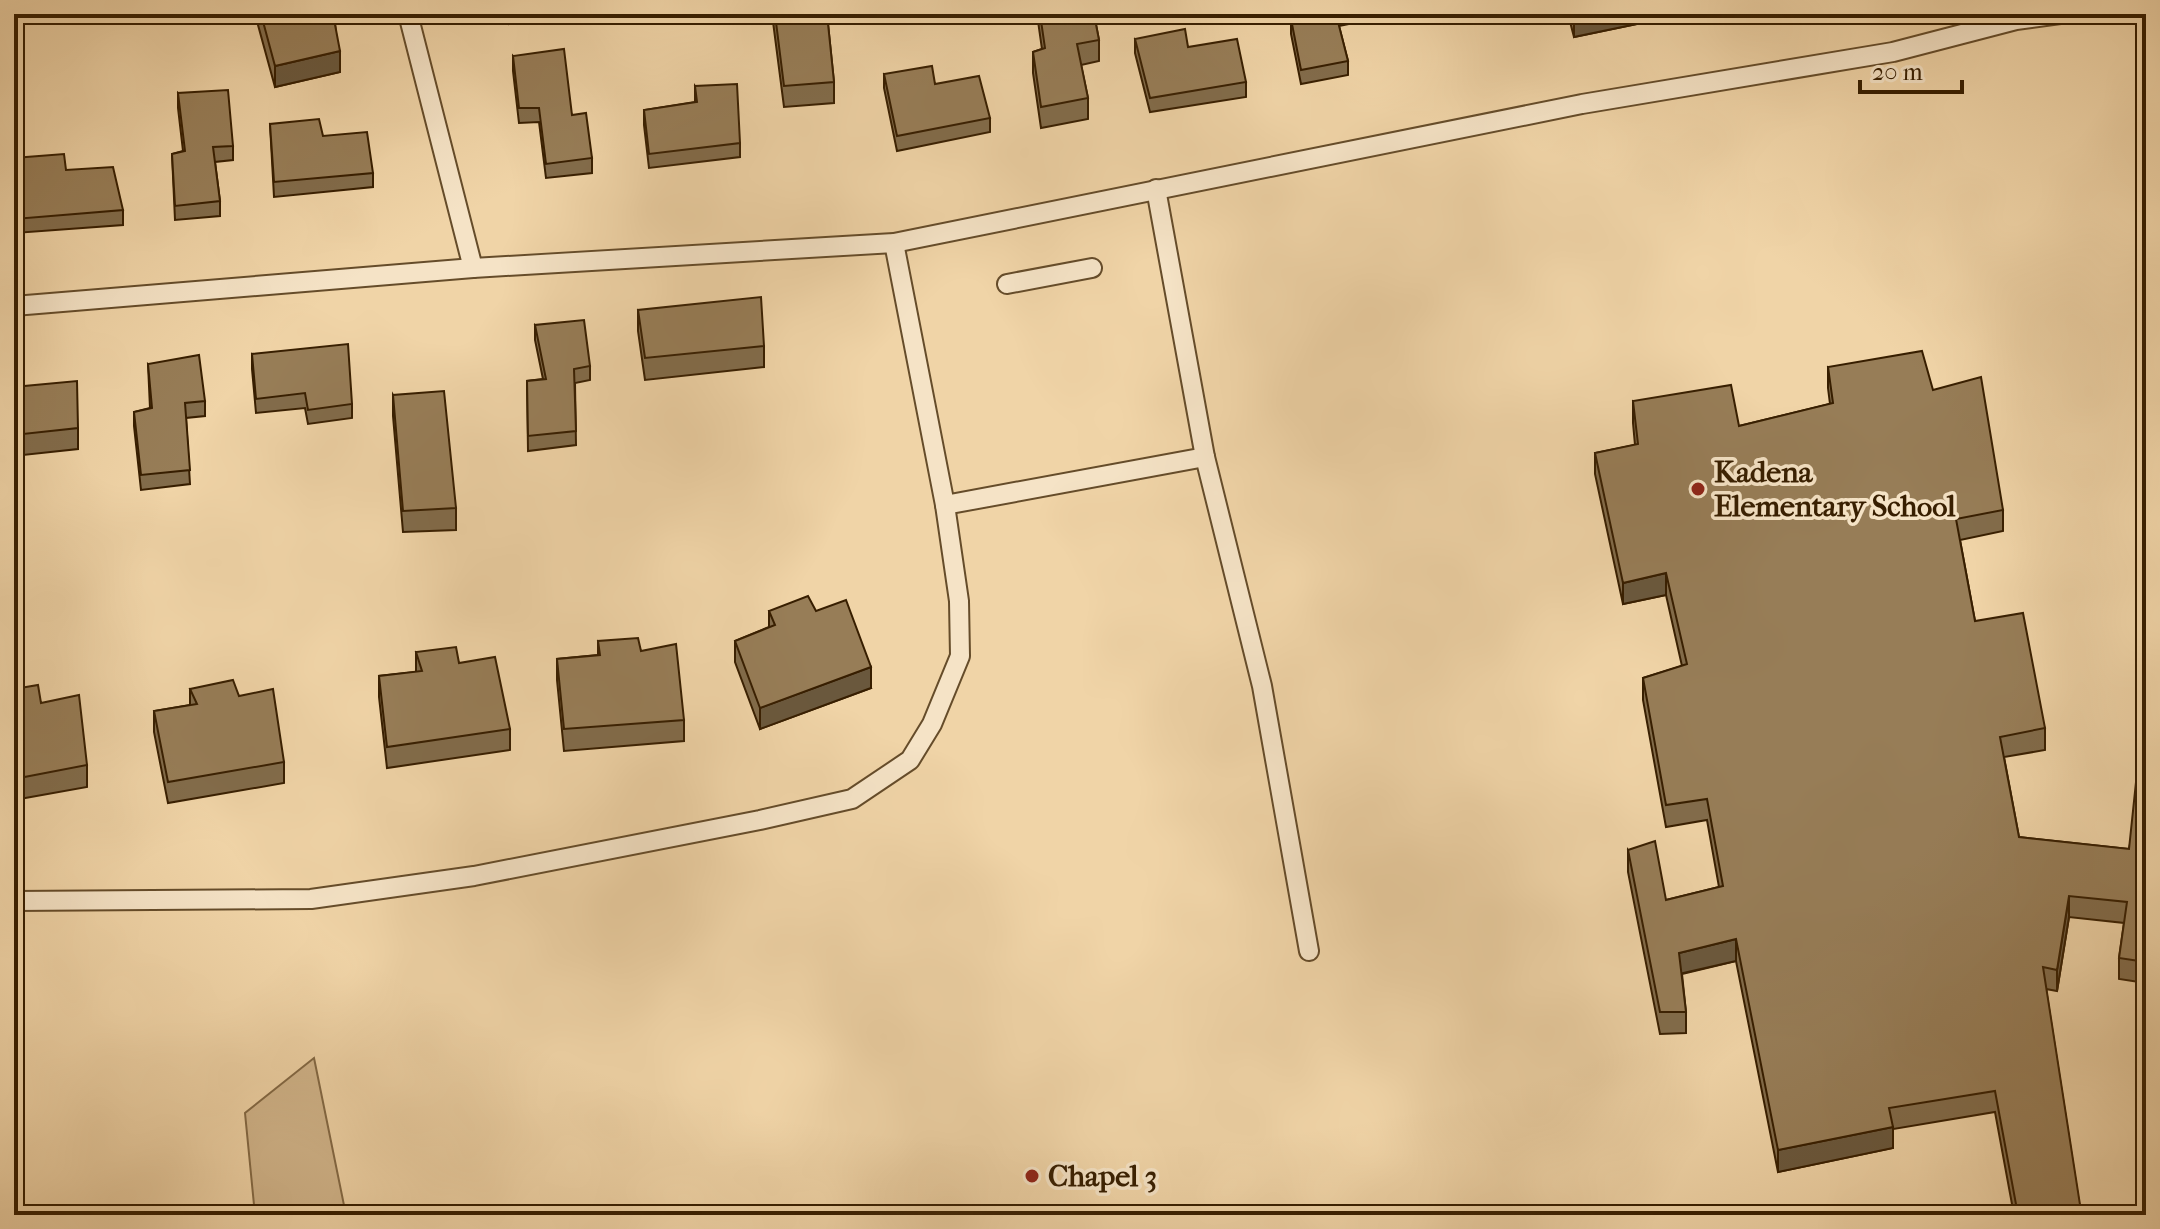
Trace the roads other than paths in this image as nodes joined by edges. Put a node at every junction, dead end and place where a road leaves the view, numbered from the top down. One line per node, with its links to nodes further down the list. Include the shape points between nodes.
1 (408, 14): 6 (lane)
2 (2060, 14): 3 (lane)
3 (2016, 17): 4 (lane, via 1893,52 1582,104)
4 (1156, 189): 5 (lane); 10 (lane)
5 (894, 243): 6 (lane); 11 (lane)
6 (473, 268): 9 (lane)
7 (1092, 268): 8 (lane)
8 (1007, 284)
9 (14, 306)
10 (1205, 457): 11 (lane); 13 (lane, via 1262,686)
11 (945, 505): 12 (lane, via 959,601 960,656 932,724 910,760 852,799 474,876 311,899)
12 (14, 901)
13 (1309, 951)

